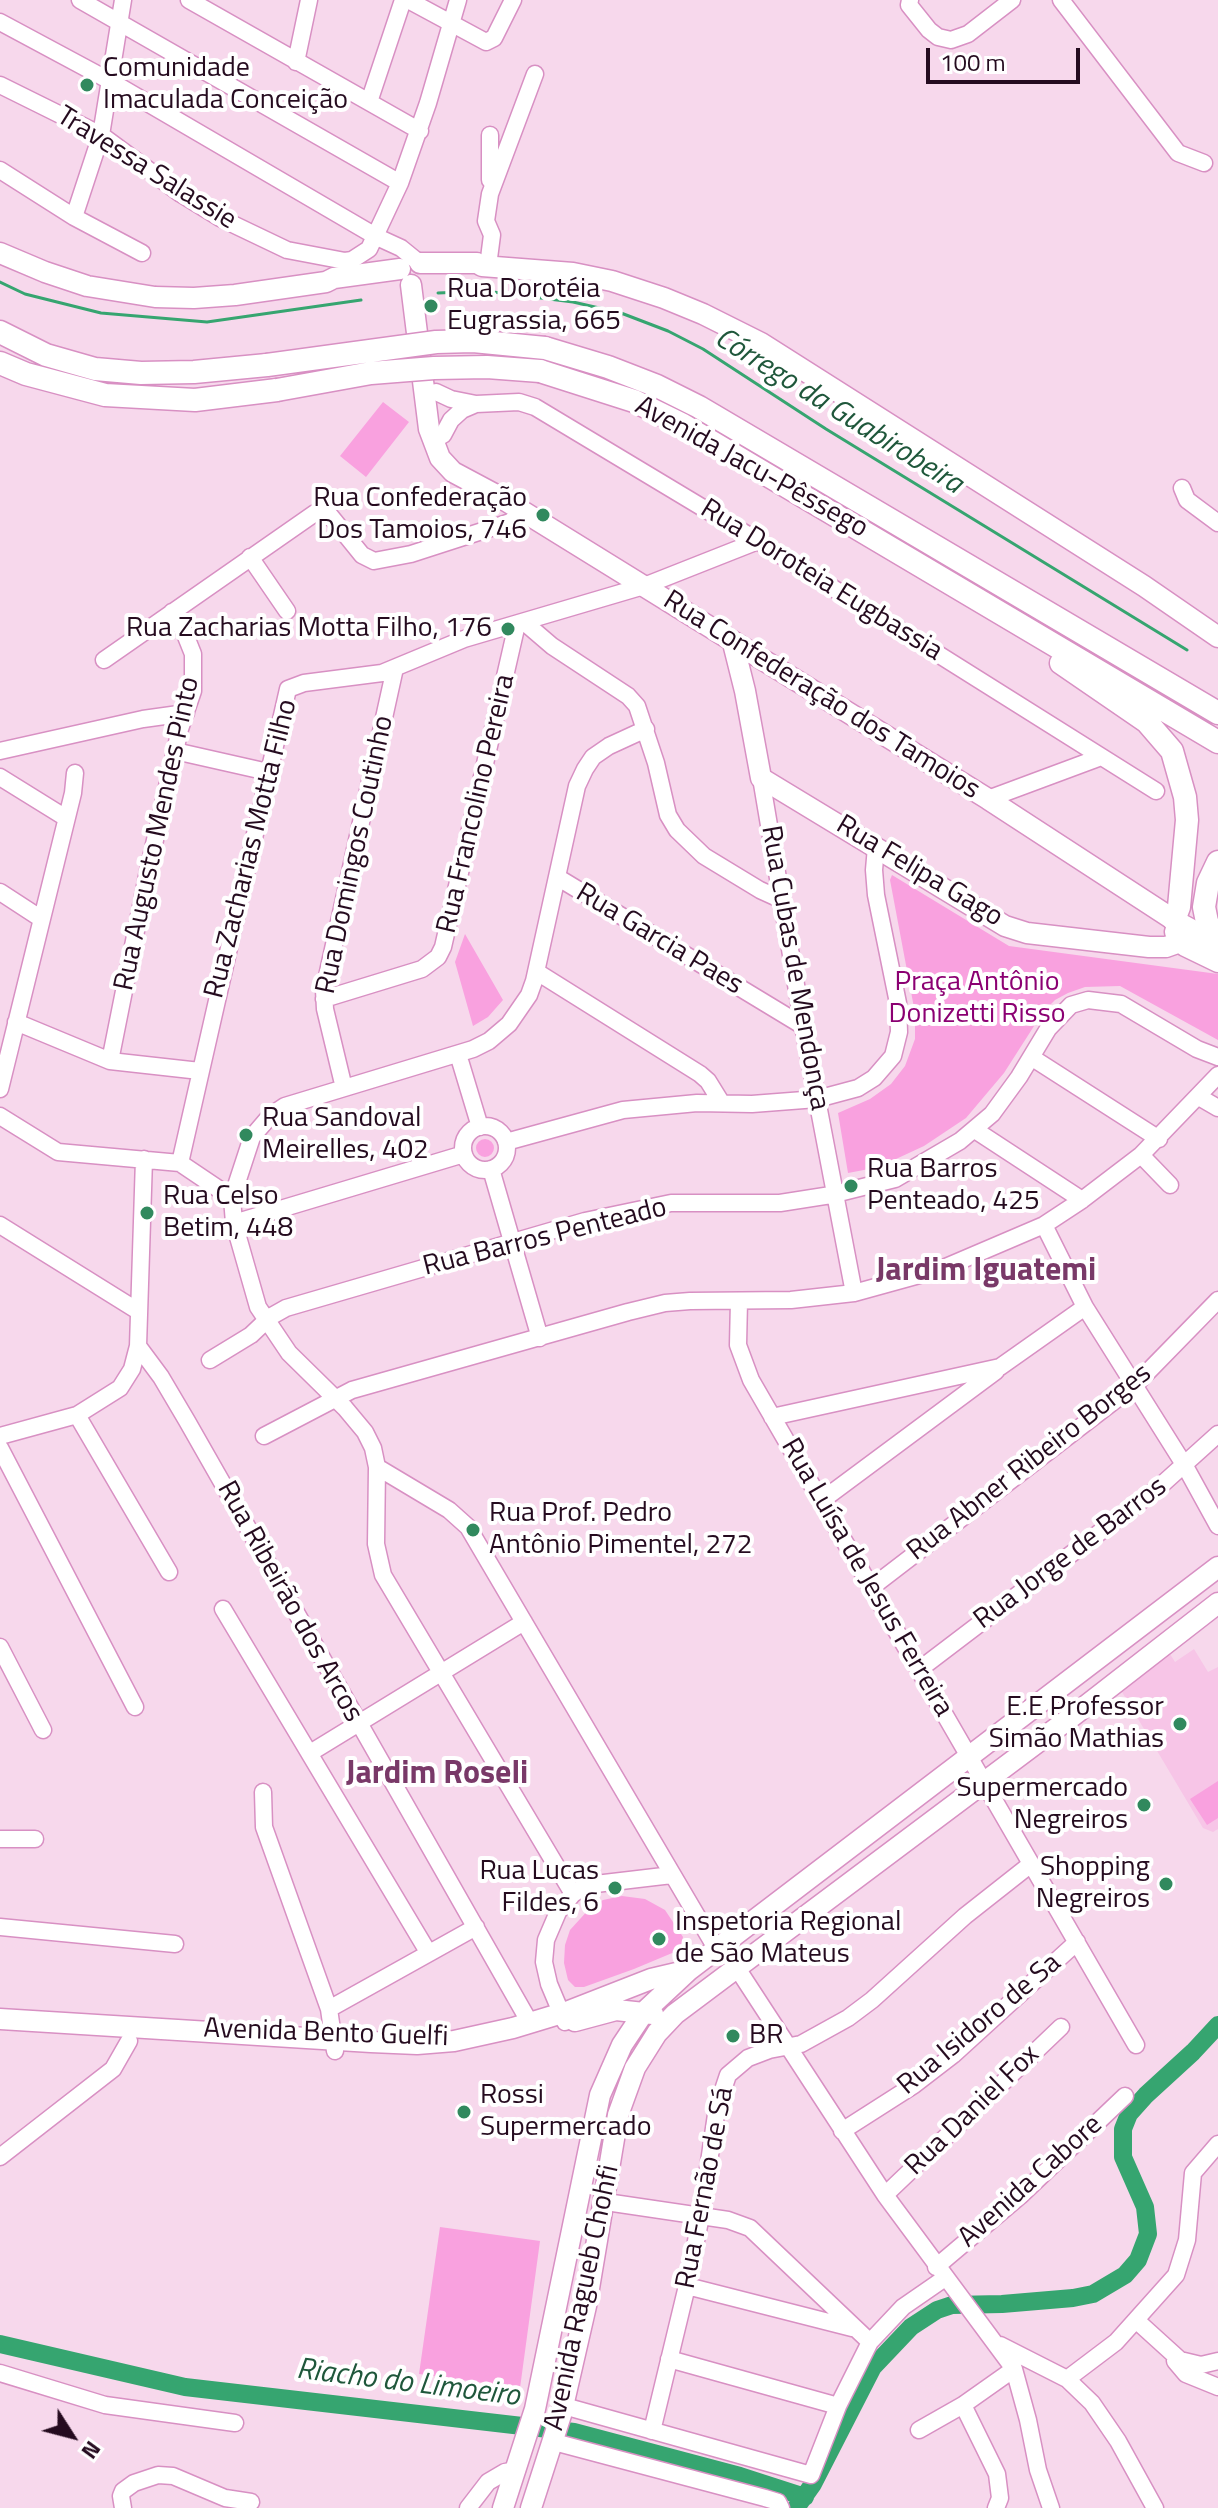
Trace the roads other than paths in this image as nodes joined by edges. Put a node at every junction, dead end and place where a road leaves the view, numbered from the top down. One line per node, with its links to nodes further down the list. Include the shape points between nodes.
1 (80, 0): 11 (street)
2 (123, 0): 11 (street)
3 (189, 0): 14 (street)
4 (406, 0): 13 (street); 18 (street)
5 (458, 0): 13 (street)
6 (513, 0): 13 (street, via 488,42)
7 (910, 0): 8 (street, via 929,30 951,40 968,34)
8 (1012, 0)
9 (1061, 0): 22 (street, via 1178,153)
10 (305, 2): 14 (street)
11 (119, 21): 16 (street); 24 (street)
12 (0, 22): 16 (street)
13 (452, 24): 19 (street)
14 (296, 62): 18 (street)
15 (535, 74): 25 (street)
16 (110, 81): 20 (street); 27 (street)
17 (0, 85): 20 (street, Travessa Salassie)
18 (369, 102): 19 (street)
19 (420, 131): 24 (street)
20 (101, 135): 26 (street); 27 (street, Travessa Salassie, via 198,206 287,250 352,260)
21 (490, 135): 25 (street)
22 (1204, 163)
23 (0, 170): 26 (street)
24 (400, 183): 27 (street)
25 (490, 194): 30 (street, via 486,221 492,235)
26 (74, 217): 29 (street)
27 (377, 237): 31 (street, via 401,248)
28 (0, 253): 31 (main road, via 87,286 155,297 224,296)
29 (142, 253)
30 (485, 266): 31 (main road); 48 (main road, via 612,281 677,303 761,343)
31 (412, 272): 34 (main road); 37 (main road, Rua Confederação dos Tamoios, via 432,442 446,465)
32 (0, 332): 53 (highway, Avenida Jacu-Pêssego, bridge, via 46,355 95,369 141,373 267,365 473,341 545,348 608,367 699,407)
33 (0, 363): 45 (highway, Avenida Jacu-Pêssego, bridge, via 105,395 195,400 371,373 487,367 540,371 634,401 683,425)
34 (436, 392): 35 (street, Rua Doroteia Eugbassia); 36 (main road)
35 (476, 404): 36 (street, via 451,420); 41 (street, Rua Doroteia Eugbassia, via 519,402 535,407)
36 (443, 435): 37 (main road)
37 (464, 476): 39 (main road, Rua Confederação dos Tamoios)
38 (1182, 488): 40 (street, via 1187,500)
39 (523, 512): 42 (street, via 510,522 374,561 321,511); 43 (main road, Rua Confederação dos Tamoios)
40 (1218, 523)
41 (758, 541): 43 (street, Rua Zacharias Motta Filho); 58 (street, Rua Doroteia Eugbassia)
42 (250, 557): 44 (street); 46 (street)
43 (644, 586): 47 (street, Rua Zacharias Motta Filho); 49 (main road, Rua Confederação dos Tamoios)
44 (287, 611)
45 (999, 611): 55 (highway, Avenida Jacu-Pêssego); 73 (highway, via 1029,641 1147,722 1172,751 1187,820)
46 (172, 612): 50 (street); 52 (street, Rua Augusto Mendes Pinto, via 193,654 193,691)
47 (520, 623): 51 (street, Rua Zacharias Motta Filho); 54 (street, via 628,696); 77 (street, Rua Francolino Pereira, via 443,947 422,969)
48 (1217, 635)
49 (733, 643): 62 (main road, Rua Cubas de Mendonça); 64 (main road, Rua Confederação dos Tamoios)
50 (104, 660)
51 (395, 668): 59 (street, Rua Zacharias Motta Filho, via 288,689); 77 (street, Rua Domingos Coutinho)
52 (186, 713): 56 (street); 57 (street, Rua Augusto Mendes Pinto)
53 (1218, 713)
54 (646, 729): 68 (street, via 609,746 585,769); 71 (street, via 668,815 677,830 704,856)
55 (1218, 742)
56 (0, 751)
57 (175, 751): 59 (street); 83 (street, Rua Augusto Mendes Pinto)
58 (1101, 757): 63 (street, Rua Doroteia Eugbassia); 64 (street)
59 (268, 772): 84 (street, Rua Zacharias Motta Filho)
60 (75, 773): 65 (street)
61 (0, 777): 65 (street)
62 (761, 778): 66 (main road, Rua Felipa Gago); 71 (street, Rua Cubas de Mendonça)
63 (1156, 791)
64 (988, 799): 73 (main road, Rua Confederação dos Tamoios)
65 (66, 818): 72 (street)
66 (876, 847): 73 (main road, Rua Felipa Gago, via 1005,926 1027,933 1166,947); 89 (street, via 876,895 898,1003 897,1044 874,1078)
67 (1218, 862): 69 (highway)
68 (557, 877): 76 (street); 79 (street, Rua Garcia Paes)
69 (1208, 883): 73 (highway); 74 (highway, via 1204,907)
70 (0, 892): 72 (street)
71 (782, 900): 79 (street, Rua Cubas de Mendonça)
72 (40, 918): 78 (street)
73 (1181, 930): 74 (main road, Rua Confederação dos Tamoios); 75 (main road, Rua Confederação dos Tamoios)
74 (1218, 942)
75 (1218, 962)
76 (537, 972): 80 (street, via 509,1024 489,1041); 90 (street, via 700,1074)
77 (324, 999): 86 (street, Rua Domingos Coutinho)
78 (16, 1022): 83 (street); 87 (street)
79 (803, 1026): 89 (street, Rua Cubas de Mendonça)
80 (458, 1054): 86 (street); 93 (street)
81 (1031, 1057): 82 (street, Rua Barros Penteado, via 1059,1016 1088,1000 1121,1004); 94 (street, Rua Barros Penteado); 95 (street)
82 (1218, 1057)
83 (110, 1061): 84 (street)
84 (200, 1071): 100 (street, Rua Zacharias Motta Filho)
85 (1218, 1075): 88 (street)
86 (344, 1088): 104 (street, via 285,1106 270,1116 252,1137)
87 (0, 1089)
88 (1199, 1097): 91 (street); 95 (street)
89 (817, 1099): 90 (street); 103 (street, Rua Cubas de Mendonça)
90 (721, 1102): 96 (street, via 623,1110)
91 (1218, 1108)
92 (0, 1116): 99 (street, via 58,1152)
93 (480, 1127): 96 (street, via 496,1129); 97 (street, via 467,1135)
94 (975, 1130): 103 (street, Rua Barros Penteado, via 895,1179); 105 (street)
95 (1159, 1139): 98 (street)
96 (506, 1142): 101 (street, via 504,1159)
97 (464, 1154): 101 (street, via 474,1167); 106 (street)
98 (1141, 1155): 102 (street); 105 (street)
99 (144, 1159): 100 (street); 114 (street)
100 (180, 1163): 104 (street)
101 (491, 1169): 109 (street)
102 (1170, 1185)
103 (834, 1195): 109 (street, Rua Barros Penteado, via 780,1203 671,1203); 110 (street, Rua Cubas de Mendonça)
104 (232, 1198): 106 (street)
105 (1082, 1200): 108 (street)
106 (234, 1223): 115 (street, via 253,1296)
107 (0, 1225): 114 (street)
108 (1044, 1225): 110 (street, via 941,1269); 113 (street)
109 (514, 1242): 115 (street, Rua Barros Penteado, via 286,1308); 116 (street)
110 (854, 1293): 112 (street)
111 (1218, 1300): 120 (street, Rua Abner Ribeiro Borges)
112 (739, 1301): 116 (street, via 665,1303); 123 (street, via 741,1356)
113 (1085, 1307): 119 (street, Rua Luísa de Jesus Ferreira); 120 (street)
114 (138, 1311): 117 (street)
115 (266, 1320): 118 (street, Rua Barros Penteado); 121 (street, via 289,1353)
116 (540, 1338): 121 (street)
117 (138, 1346): 122 (street, via 120,1388); 144 (street, Rua Ribeirão dos Arcos, via 168,1388)
118 (210, 1360)
119 (1000, 1367): 123 (street, Rua Luísa de Jesus Ferreira); 131 (street)
120 (1135, 1385): 128 (street); 136 (street, Rua Abner Ribeiro Borges)
121 (336, 1397): 126 (street); 129 (street, via 365,1432)
122 (77, 1415): 125 (street); 135 (street)
123 (772, 1417): 131 (street, Rua Luísa de Jesus Ferreira)
124 (1218, 1434): 128 (street, Rua Jorge de Barros)
125 (0, 1436)
126 (264, 1436)
127 (0, 1448): 143 (street)
128 (1185, 1466): 133 (street); 141 (street, Rua Jorge de Barros)
129 (377, 1467): 130 (street); 132 (street)
130 (409, 1485): 132 (street); 139 (street, via 468,1527)
131 (821, 1501): 136 (street, Rua Luísa de Jesus Ferreira)
132 (378, 1504): 142 (street, via 376,1544 383,1575)
133 (1218, 1526)
134 (1218, 1567): 147 (main road, Avenida Ragueb Chohfi)
135 (169, 1572)
136 (872, 1587): 141 (street, Rua Luísa de Jesus Ferreira)
137 (1218, 1603): 148 (main road, Avenida Ragueb Chohfi)
138 (223, 1609): 146 (street)
139 (524, 1622): 142 (street); 153 (street)
140 (0, 1647): 145 (street)
141 (920, 1669): 147 (street, Rua Luísa de Jesus Ferreira)
142 (440, 1673): 144 (street); 154 (street)
143 (135, 1707)
144 (357, 1723): 146 (street); 156 (street, Rua Ribeirão dos Arcos)
145 (43, 1730)
146 (310, 1753): 160 (street)
147 (970, 1756): 148 (street, Rua Luísa de Jesus Ferreira); 159 (main road, Avenida Ragueb Chohfi)
148 (985, 1781): 152 (street, Rua Luísa de Jesus Ferreira); 161 (main road, Avenida Ragueb Chohfi)
149 (263, 1792): 163 (street, via 266,1834)
150 (0, 1839): 151 (street)
151 (35, 1839)
152 (1031, 1864): 157 (street, Rua Luísa de Jesus Ferreira); 174 (street, Rua Fernão de Sá, via 872,2000)
153 (672, 1875): 154 (street, via 601,1882); 159 (street)
154 (573, 1894): 164 (street, via 546,1940 544,1962)
155 (0, 1927): 158 (street)
156 (476, 1927): 160 (street); 168 (street, Rua Ribeirão dos Arcos)
157 (1077, 1942): 173 (street, Rua Luísa de Jesus Ferreira); 176 (street, Rua Isidoro de Sa, via 953,2055)
158 (175, 1944)
159 (717, 1950): 162 (main road, Avenida Ragueb Chohfi); 166 (main road, via 716,1966)
160 (428, 1952): 163 (street)
161 (737, 1968): 166 (main road, Avenida Ragueb Chohfi); 174 (street)
162 (689, 1970): 164 (main road, Avenida Bento Guelfi); 165 (main road, Avenida Ragueb Chohfi)
163 (329, 2009): 172 (street)
164 (563, 2012): 165 (main road, Avenida Bento Guelfi); 168 (main road, Avenida Bento Guelfi); 172 (main road, Avenida Bento Guelfi, via 505,2043 455,2052 417,2055)
165 (644, 2012): 166 (main road, Avenida Bento Guelfi); 179 (main road, Avenida Ragueb Chohfi, via 600,2095)
166 (673, 2016): 181 (main road, Avenida Ragueb Chohfi, via 646,2048 627,2086)
167 (0, 2019): 172 (main road, Avenida Bento Guelfi)
168 (530, 2023): 172 (main road, Avenida Bento Guelfi, via 454,2041)
169 (1061, 2027): 180 (street, Rua Daniel Fox)
170 (0, 2033): 171 (main road, Avenida Bento Guelfi)
171 (129, 2041): 172 (main road, Avenida Bento Guelfi); 178 (street, via 113,2069)
172 (335, 2044)
173 (1136, 2045)
174 (789, 2048): 176 (street); 182 (street, Rua Fernão de Sá, via 748,2058 728,2075 717,2108)
175 (1125, 2096): 183 (street, Avenida Cabore, via 1020,2196)
176 (842, 2131): 180 (street)
177 (1217, 2146): 186 (street, via 1193,2173 1187,2240 1176,2275)
178 (0, 2157)
179 (578, 2193): 185 (main road, via 589,2211 577,2283); 204 (main road, Avenida Ragueb Chohfi, via 535,2409)
180 (885, 2195): 183 (street)
181 (606, 2202): 182 (street); 185 (main road, Avenida Ragueb Chohfi)
182 (701, 2216): 184 (street, Rua Fernão de Sá); 187 (street, via 750,2228)
183 (945, 2279): 188 (street, Avenida Cabore, via 903,2307); 189 (street)
184 (687, 2286): 187 (street); 191 (street, Rua Fernão de Sá)
185 (588, 2294): 199 (main road, Avenida Ragueb Chohfi)
186 (1137, 2321): 190 (street); 195 (street)
187 (855, 2329): 188 (street)
188 (870, 2342): 198 (street, Avenida Cabore)
189 (995, 2342): 193 (street); 195 (street)
190 (1164, 2347): 192 (street, via 1189,2364); 196 (street, via 1186,2374)
191 (669, 2359): 198 (street); 202 (street, Rua Fernão de Sá)
192 (1218, 2361)
193 (1014, 2369): 197 (street); 212 (street)
194 (0, 2373): 200 (street, via 105,2405)
195 (1067, 2379): 213 (street, via 1106,2421)
196 (1218, 2387)
197 (963, 2405): 201 (street); 211 (street, via 997,2474)
198 (838, 2406): 202 (street, Avenida Cabore, via 810,2475)
199 (562, 2411): 202 (street); 203 (main road, Avenida Ragueb Chohfi)
200 (235, 2423)
201 (919, 2430)
202 (652, 2431)
203 (554, 2440): 209 (main road, Avenida Ragueb Chohfi); 210 (street, via 765,2498)
204 (517, 2470): 207 (street, via 488,2482); 208 (main road, Avenida Ragueb Chohfi)
205 (251, 2502): 206 (street, via 158,2475 123,2491)
206 (123, 2508)
207 (468, 2508)
208 (503, 2508)
209 (531, 2508)
210 (781, 2508)
211 (996, 2508)
212 (1051, 2508)
213 (1155, 2508)

